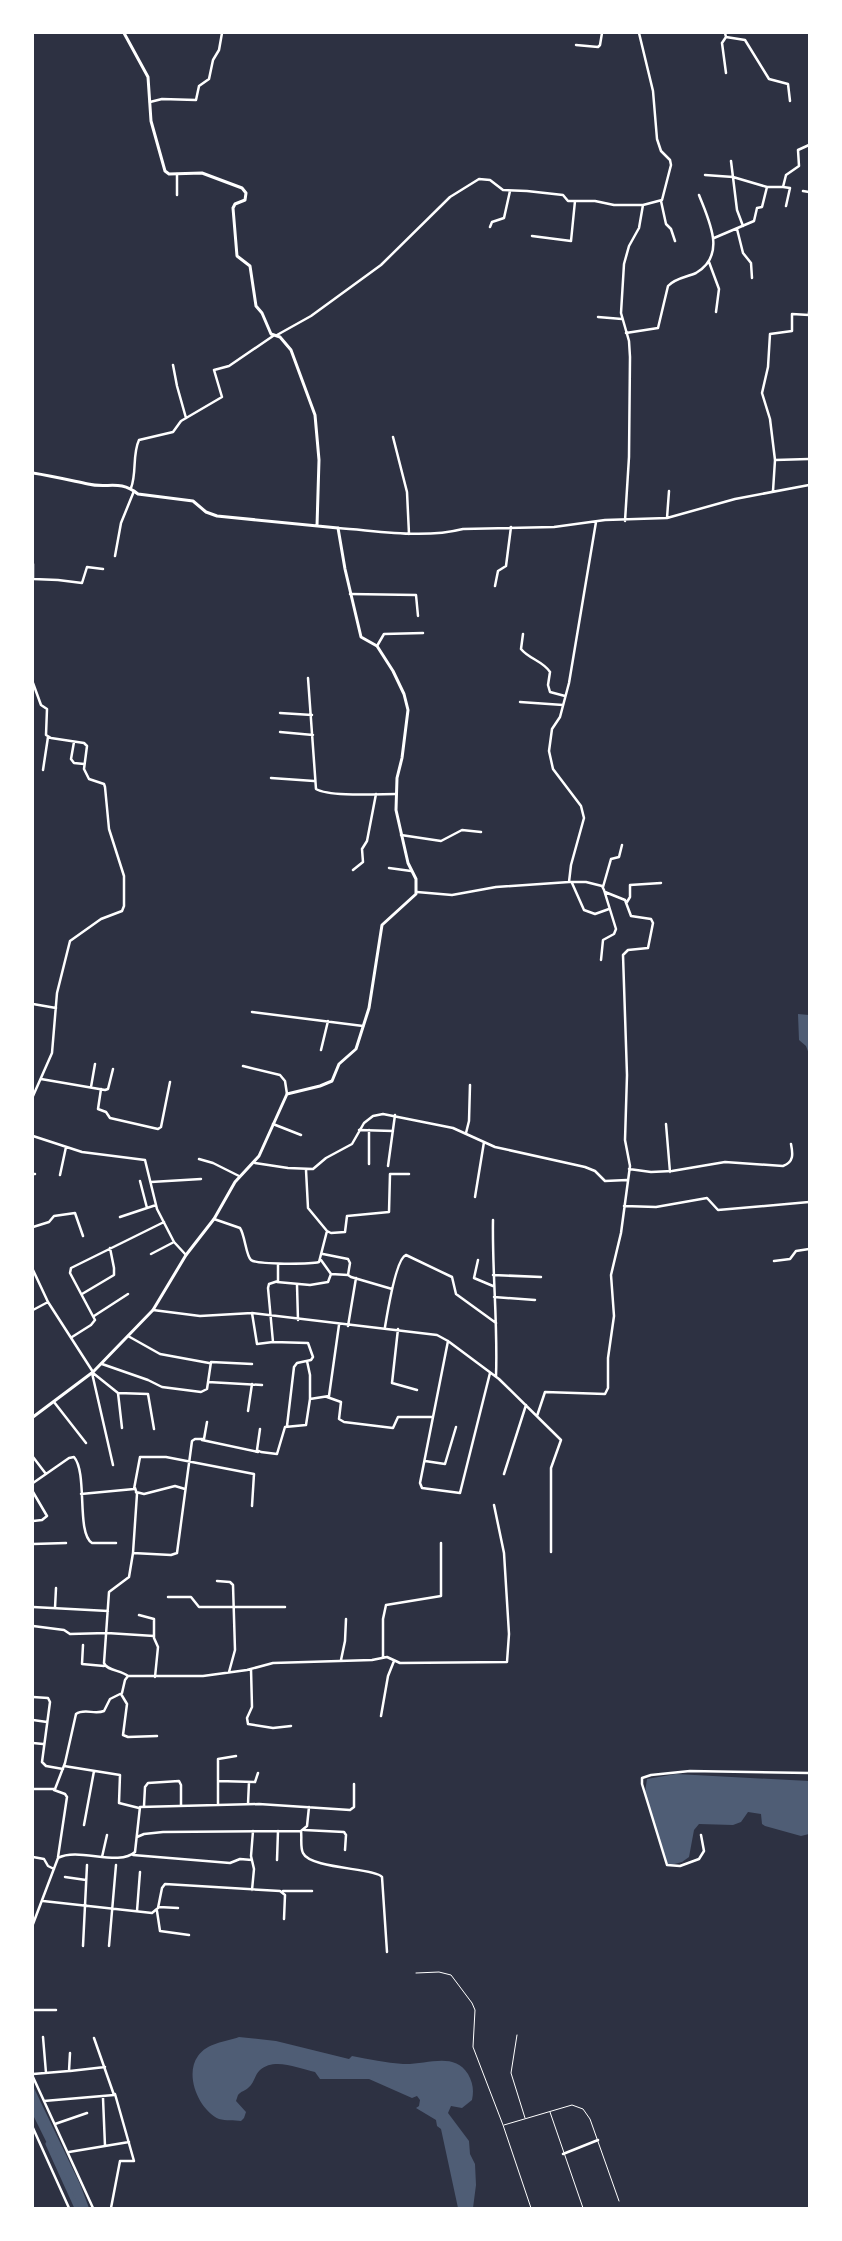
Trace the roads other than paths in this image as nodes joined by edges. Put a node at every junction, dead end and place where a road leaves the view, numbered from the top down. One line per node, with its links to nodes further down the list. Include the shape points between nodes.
1 (124, 33): 10 (street, via 147,74)
2 (222, 33): 10 (street, via 210,79 199,86 196,100 162,99)
3 (602, 33): 7 (street, via 598,47)
4 (639, 33): 24 (street, via 653,91 657,139 661,151 671,162)
5 (725, 33): 6 (street)
6 (726, 37): 8 (street, via 722,43); 9 (street, via 745,40 769,79 789,85)
7 (576, 45)
8 (726, 73)
9 (790, 101)
10 (150, 102): 13 (street, via 151,121 165,171)
11 (809, 145): 17 (street, via 798,150 799,166 786,175)
12 (731, 161): 15 (street)
13 (177, 174): 21 (street); 40 (street, via 202,173 245,190 245,200 234,204 233,208 236,254 250,266 256,306)
14 (705, 175): 15 (street)
15 (733, 177): 16 (street); 27 (street, via 737,210)
16 (767, 186): 17 (street); 27 (street, via 762,207 757,208 755,220)
17 (783, 187): 26 (street, via 790,188)
18 (510, 191): 23 (street, via 527,190 563,195 567,201); 28 (street, via 504,218 492,222); 40 (street, via 501,190 490,180 482,178 457,192 438,207 381,265 311,316)
19 (803, 191): 20 (street)
20 (809, 192)
21 (177, 195)
22 (699, 196): 31 (street)
23 (575, 201): 25 (street, via 596,201 614,205); 30 (street, via 571,241)
24 (661, 201): 25 (street); 32 (street, via 666,224 671,229)
25 (643, 204): 38 (street, via 639,228 624,262)
26 (786, 206)
27 (743, 226): 29 (street)
28 (490, 227)
29 (737, 228): 31 (street); 34 (street, via 743,253 751,264)
30 (532, 236)
31 (714, 238): 33 (street, via 714,251)
32 (675, 241)
33 (709, 262): 35 (street, via 719,289); 39 (street, via 695,273 668,286 658,328)
34 (752, 278)
35 (716, 312)
36 (809, 312): 45 (street, via 809,315 792,314 792,331 770,334 768,367 762,393 770,419)
37 (598, 317): 38 (street)
38 (622, 319): 39 (street)
39 (626, 333): 52 (street, via 630,357 629,457)
40 (275, 336): 42 (street, via 229,366 214,370 223,396); 54 (street, via 291,350 315,415 319,460)
41 (173, 365): 42 (street, via 176,386)
42 (186, 418): 48 (street, via 172,432 139,440)
43 (393, 437): 57 (street, via 408,492)
44 (809, 459): 45 (street)
45 (775, 460): 50 (street)
46 (33, 474): 48 (street, via 88,484 120,484)
47 (809, 485): 50 (street)
48 (132, 490): 54 (street, via 138,494 193,501 206,512 216,516); 58 (street, via 121,523)
49 (669, 491): 51 (street)
50 (773, 491): 51 (street)
51 (667, 518): 52 (street)
52 (625, 520): 53 (street)
53 (596, 522): 55 (street, via 554,527); 70 (street)
54 (317, 526): 56 (street)
55 (511, 527): 57 (street, via 463,528 449,532); 62 (street, via 506,566 498,571)
56 (338, 528): 57 (street); 63 (street)
57 (409, 534)
58 (115, 556)
59 (33, 564): 61 (street)
60 (102, 569): 61 (street, via 87,567 82,583)
61 (33, 580)
62 (495, 586)
63 (350, 594): 64 (street, via 416,595); 67 (street, via 361,637)
64 (418, 616)
65 (424, 633): 67 (street, via 384,634)
66 (523, 634): 70 (street, via 521,649 550,672 550,692)
67 (377, 646): 84 (street, via 401,688 408,710)
68 (308, 678): 74 (street)
69 (33, 684): 77 (street, via 42,705 47,709 45,731)
70 (565, 696): 72 (street)
71 (520, 702): 72 (street)
72 (563, 705): 91 (street, via 560,717 552,729 550,761 553,769 581,806 584,818 572,859)
73 (280, 713): 74 (street)
74 (312, 715): 76 (street)
75 (280, 732): 76 (street)
76 (313, 735): 82 (street)
77 (48, 737): 78 (street); 80 (street)
78 (74, 742): 79 (street, via 71,759 74,763); 79 (street, via 88,746)
79 (84, 764): 100 (street, via 85,773 90,779 105,787 109,829 124,876 124,906 120,913 101,920 72,939 58,988)
80 (43, 770)
81 (271, 778): 82 (street)
82 (314, 781): 83 (street, via 316,789 321,792)
83 (376, 794): 84 (street); 89 (street, via 367,841 362,850 363,862)
84 (396, 794): 86 (street)
85 (481, 832): 86 (street, via 462,830 440,841)
86 (400, 835): 90 (street)
87 (622, 845): 93 (street, via 618,856 611,859)
88 (389, 868): 90 (street)
89 (353, 870)
90 (411, 871): 94 (street, via 416,878)
91 (570, 882): 93 (street, via 586,882); 94 (street, via 500,886 452,895); 97 (street, via 584,910 595,914)
92 (661, 883): 96 (street, via 630,885 630,897)
93 (603, 887): 95 (street)
94 (417, 892): 103 (street, via 414,898 382,925)
95 (605, 892): 96 (street); 97 (street)
96 (627, 902): 131 (street, via 631,916 651,919 653,923 648,948 626,951 623,955 627,1075 625,1140)
97 (609, 909): 98 (street, via 615,933 603,940)
98 (601, 960)
99 (33, 1004): 100 (street)
100 (56, 1008): 108 (street, via 52,1053)
101 (252, 1012): 102 (street)
102 (328, 1020): 103 (street); 104 (street)
103 (363, 1026): 113 (street, via 356,1050 339,1064 332,1081)
104 (321, 1050)
105 (95, 1064): 111 (street)
106 (244, 1066): 113 (street, via 280,1075 285,1081)
107 (113, 1069): 112 (street, via 108,1089)
108 (41, 1079): 111 (street); 114 (street)
109 (170, 1082): 112 (street, via 161,1127 158,1129 110,1118 106,1112 98,1109)
110 (470, 1085): 121 (street)
111 (91, 1088): 112 (street)
112 (101, 1089)
113 (287, 1094): 116 (street)
114 (33, 1096)
115 (395, 1115): 118 (street, via 373,1116); 120 (street); 121 (street)
116 (274, 1124): 122 (street); 128 (street)
117 (666, 1124): 133 (street)
118 (359, 1130): 119 (street); 132 (street, via 349,1146 326,1158 313,1169)
119 (369, 1130): 120 (street); 129 (street)
120 (393, 1131): 130 (street)
121 (467, 1132): 124 (street)
122 (301, 1135)
123 (33, 1136): 126 (street)
124 (484, 1142): 138 (street, via 495,1147 585,1167 605,1181); 141 (street)
125 (791, 1144): 133 (street, via 793,1158 783,1166 725,1162)
126 (66, 1147): 135 (street); 140 (street, via 110,1157 145,1160)
127 (199, 1160): 136 (street, via 213,1162)
128 (255, 1163): 132 (street); 136 (street)
129 (369, 1164)
130 (388, 1166)
131 (629, 1169): 133 (street); 138 (street)
132 (306, 1170): 151 (street, via 308,1208)
133 (670, 1172)
134 (409, 1174): 151 (street, via 390,1174 389,1212 349,1215 345,1217 345,1232)
135 (60, 1175)
136 (239, 1176): 147 (street)
137 (201, 1179): 140 (street)
138 (624, 1180): 144 (street)
139 (140, 1181): 145 (street)
140 (151, 1182): 143 (street)
141 (475, 1197)
142 (809, 1202): 144 (street, via 718,1210 707,1198 656,1207)
143 (156, 1205): 145 (street); 149 (street)
144 (624, 1206): 210 (street, via 611,1275 614,1316 608,1358 608,1388 603,1394 545,1392)
145 (147, 1208): 146 (street)
146 (120, 1217)
147 (214, 1219): 158 (street); 162 (street, via 240,1228 252,1261)
148 (493, 1220): 166 (street)
149 (164, 1222): 153 (street); 154 (street)
150 (33, 1227): 152 (street, via 49,1222 54,1216 75,1213)
151 (327, 1231): 157 (street)
152 (83, 1236)
153 (174, 1242): 156 (street); 158 (street)
154 (110, 1248): 173 (street, via 114,1275); 173 (street, via 70,1268 70,1273)
155 (809, 1249): 161 (street, via 796,1251 790,1259)
156 (151, 1254)
157 (323, 1254): 159 (street); 165 (street, via 348,1259)
158 (186, 1255): 179 (street)
159 (321, 1260): 162 (street, via 317,1263); 164 (street)
160 (478, 1260): 171 (street, via 474,1278)
161 (774, 1261)
162 (278, 1264): 169 (street)
163 (33, 1270): 177 (street)
164 (331, 1274): 165 (street); 170 (street, via 327,1282)
165 (348, 1275): 168 (street)
166 (493, 1275): 167 (street); 171 (street)
167 (541, 1277)
168 (356, 1278): 172 (street); 186 (street)
169 (276, 1282): 170 (street); 181 (street, via 269,1285)
170 (297, 1285): 183 (street)
171 (493, 1286): 175 (street)
172 (392, 1289): 184 (street, via 401,1259 409,1256 452,1277 456,1294); 187 (street)
173 (82, 1294): 182 (street)
174 (128, 1294): 182 (street)
175 (494, 1297): 176 (street); 184 (street)
176 (535, 1300)
177 (48, 1302): 178 (street); 190 (street)
178 (33, 1310)
179 (154, 1310): 180 (street, via 200,1316); 189 (street)
180 (252, 1313): 181 (street); 192 (street, via 257,1344)
181 (270, 1315): 183 (street); 192 (street)
182 (94, 1316): 190 (street, via 95,1320 91,1325)
183 (298, 1320): 185 (street)
184 (496, 1322): 199 (street)
185 (339, 1325): 186 (street); 205 (street)
186 (348, 1326): 187 (street)
187 (385, 1327): 188 (street)
188 (398, 1329): 191 (street, via 437,1335); 203 (street, via 392,1383)
189 (128, 1336): 194 (street, via 160,1354); 195 (street)
190 (72, 1337): 197 (street)
191 (448, 1341): 198 (street); 212 (street)
192 (273, 1342): 193 (street, via 308,1342 313,1357)
193 (307, 1361): 206 (street); 214 (street, via 297,1363 294,1367)
194 (209, 1363): 196 (street); 200 (street)
195 (102, 1364): 197 (street); 200 (street, via 162,1387 201,1392 206,1391)
196 (252, 1364)
197 (93, 1373): 204 (street); 207 (street); 225 (street)
198 (490, 1373): 199 (street); 224 (street, via 460,1493 422,1488 420,1483)
199 (496, 1377): 208 (street)
200 (208, 1382): 201 (street)
201 (252, 1384): 202 (street); 209 (street)
202 (262, 1385)
203 (417, 1390)
204 (118, 1393): 216 (street); 218 (street, via 148,1394 149,1412)
205 (327, 1397): 206 (street); 212 (street, via 341,1402 339,1419 344,1422 393,1428 398,1417)
206 (310, 1399): 214 (street, via 306,1425)
207 (54, 1402): 211 (street); 220 (street)
208 (526, 1406): 210 (street); 227 (street)
209 (248, 1411)
210 (538, 1416): 241 (street, via 561,1440 551,1468)
211 (33, 1417)
212 (432, 1417): 224 (street)
213 (207, 1422): 219 (street)
214 (287, 1426): 221 (street, via 284,1428 277,1454)
215 (456, 1427): 224 (street, via 445,1464)
216 (122, 1428)
217 (260, 1428): 221 (street)
218 (154, 1429)
219 (202, 1440): 221 (street); 223 (street, via 192,1441)
220 (86, 1443)
221 (258, 1452)
222 (33, 1457): 226 (street)
223 (189, 1460): 229 (street, via 140,1457); 230 (street); 235 (street, via 254,1474)
224 (425, 1461)
225 (113, 1465)
226 (46, 1474): 228 (street); 232 (street, via 74,1457 79,1468)
227 (504, 1474)
228 (33, 1484)
229 (135, 1489): 232 (street); 233 (street)
230 (185, 1489): 233 (street, via 174,1486 166,1490); 242 (street, via 177,1553)
231 (33, 1492): 236 (street, via 46,1516 45,1519)
232 (81, 1494): 238 (street, via 84,1526 89,1541)
233 (137, 1494): 242 (street)
234 (494, 1505): 259 (street, via 504,1553 507,1662)
235 (252, 1506)
236 (33, 1522)
237 (66, 1543): 240 (street)
238 (116, 1543)
239 (441, 1543): 257 (street, via 441,1596 386,1605 383,1619)
240 (33, 1544)
241 (551, 1552)
242 (133, 1553): 250 (street, via 129,1577 110,1590)
243 (217, 1581): 249 (street, via 232,1583)
244 (56, 1588): 248 (street)
245 (168, 1597): 249 (street, via 191,1598 199,1607)
246 (33, 1606): 248 (street)
247 (285, 1607): 249 (street)
248 (55, 1608): 250 (street)
249 (234, 1608): 262 (street, via 234,1653)
250 (108, 1611): 254 (street)
251 (139, 1615): 255 (street, via 154,1619)
252 (346, 1619): 258 (street, via 346,1641)
253 (33, 1626): 254 (street, via 64,1630 70,1634)
254 (105, 1634): 255 (street); 260 (street)
255 (154, 1636): 264 (street, via 158,1647)
256 (83, 1645): 260 (street, via 82,1664)
257 (383, 1657): 258 (street, via 372,1660); 259 (street, via 390,1657)
258 (341, 1660): 261 (street, via 273,1662)
259 (394, 1661): 267 (street, via 386,1685)
260 (104, 1666): 263 (street, via 122,1671)
261 (251, 1669): 262 (street); 270 (street, via 252,1710 247,1718 248,1724 273,1728)
262 (229, 1672): 264 (street, via 203,1676)
263 (128, 1676): 264 (street); 265 (street, via 124,1680)
264 (156, 1677)
265 (121, 1694): 271 (street, via 127,1704 124,1735); 275 (street, via 110,1699 102,1712 77,1712)
266 (33, 1697): 269 (street, via 50,1700)
267 (381, 1716)
268 (33, 1720): 269 (street)
269 (47, 1722): 273 (street)
270 (290, 1726)
271 (157, 1736)
272 (33, 1743): 273 (street)
273 (44, 1744): 275 (street, via 41,1759 43,1764)
274 (236, 1756): 279 (street, via 218,1759)
275 (63, 1768): 276 (street); 283 (street, via 57,1787)
276 (94, 1771): 289 (street, via 120,1775 119,1803); 290 (street)
277 (258, 1773): 280 (street, via 255,1782)
278 (809, 1773): 294 (street, via 690,1772 642,1778 667,1865 680,1866 699,1859 704,1851)
279 (218, 1781): 280 (street); 286 (street)
280 (249, 1782): 284 (street)
281 (354, 1784): 288 (street, via 353,1809)
282 (33, 1788): 283 (street)
283 (53, 1790): 301 (street, via 67,1796)
284 (248, 1804): 286 (street); 288 (street)
285 (182, 1805): 286 (street); 287 (street); 287 (street, via 182,1785 177,1781 146,1784)
286 (218, 1805)
287 (144, 1806): 289 (street)
288 (309, 1807): 292 (street, via 307,1826)
289 (139, 1808): 296 (street)
290 (84, 1825)
291 (253, 1831): 293 (street); 296 (street, via 163,1832); 302 (street)
292 (303, 1831): 293 (street); 297 (street, via 344,1832); 325 (street, via 302,1851 307,1857 344,1869 378,1872 382,1877)
293 (278, 1832): 303 (street)
294 (702, 1835)
295 (107, 1836): 300 (street)
296 (138, 1837): 298 (street)
297 (345, 1850)
298 (132, 1855): 300 (street); 302 (street, via 230,1863 240,1859)
299 (33, 1857): 306 (street, via 44,1859 48,1866)
300 (102, 1857): 301 (street, via 67,1855)
301 (58, 1858): 306 (street)
302 (252, 1860): 310 (street)
303 (277, 1860)
304 (87, 1864): 309 (street)
305 (116, 1865): 317 (street)
306 (54, 1868): 313 (street)
307 (140, 1872): 318 (street)
308 (65, 1877): 309 (street)
309 (86, 1880): 314 (street)
310 (252, 1890): 312 (street); 315 (street, via 165,1884)
311 (312, 1891): 312 (street)
312 (283, 1892): 320 (street)
313 (43, 1901): 314 (street); 321 (street)
314 (84, 1906): 317 (street); 323 (street)
315 (159, 1907): 316 (street); 319 (street)
316 (178, 1908)
317 (112, 1909): 318 (street); 324 (street)
318 (137, 1911): 319 (street)
319 (157, 1911): 322 (street, via 160,1931)
320 (284, 1919)
321 (33, 1924)
322 (189, 1935)
323 (83, 1946)
324 (109, 1946)
325 (387, 1952)
326 (416, 1973): 344 (lane, via 439,1972 452,1975 472,2003 475,2010 473,2047)
327 (33, 2010): 328 (street)
328 (56, 2010)
329 (518, 2035): 342 (lane, via 511,2073)
330 (43, 2037): 335 (street)
331 (94, 2038): 333 (street)
332 (70, 2054): 334 (street)
333 (105, 2067): 334 (street); 337 (street)
334 (69, 2071): 335 (street)
335 (46, 2073): 336 (street)
336 (33, 2075): 339 (street)
337 (115, 2094): 338 (street, via 113,2097); 347 (street)
338 (103, 2098): 339 (street); 348 (street)
339 (44, 2101): 343 (street)
340 (550, 2112): 342 (lane); 346 (lane, via 572,2105 583,2109); 350 (lane)
341 (87, 2113): 343 (street)
342 (525, 2118): 344 (lane)
343 (55, 2124): 349 (street)
344 (503, 2125): 355 (lane)
345 (33, 2128): 352 (street)
346 (598, 2140): 350 (street); 351 (lane)
347 (129, 2142): 348 (street); 354 (street, via 134,2161 120,2161)
348 (105, 2146): 349 (street)
349 (69, 2152): 353 (street)
350 (563, 2154): 356 (lane)
351 (619, 2201)
352 (68, 2208)
353 (94, 2208)
354 (111, 2208)
355 (531, 2208)
356 (583, 2208)

